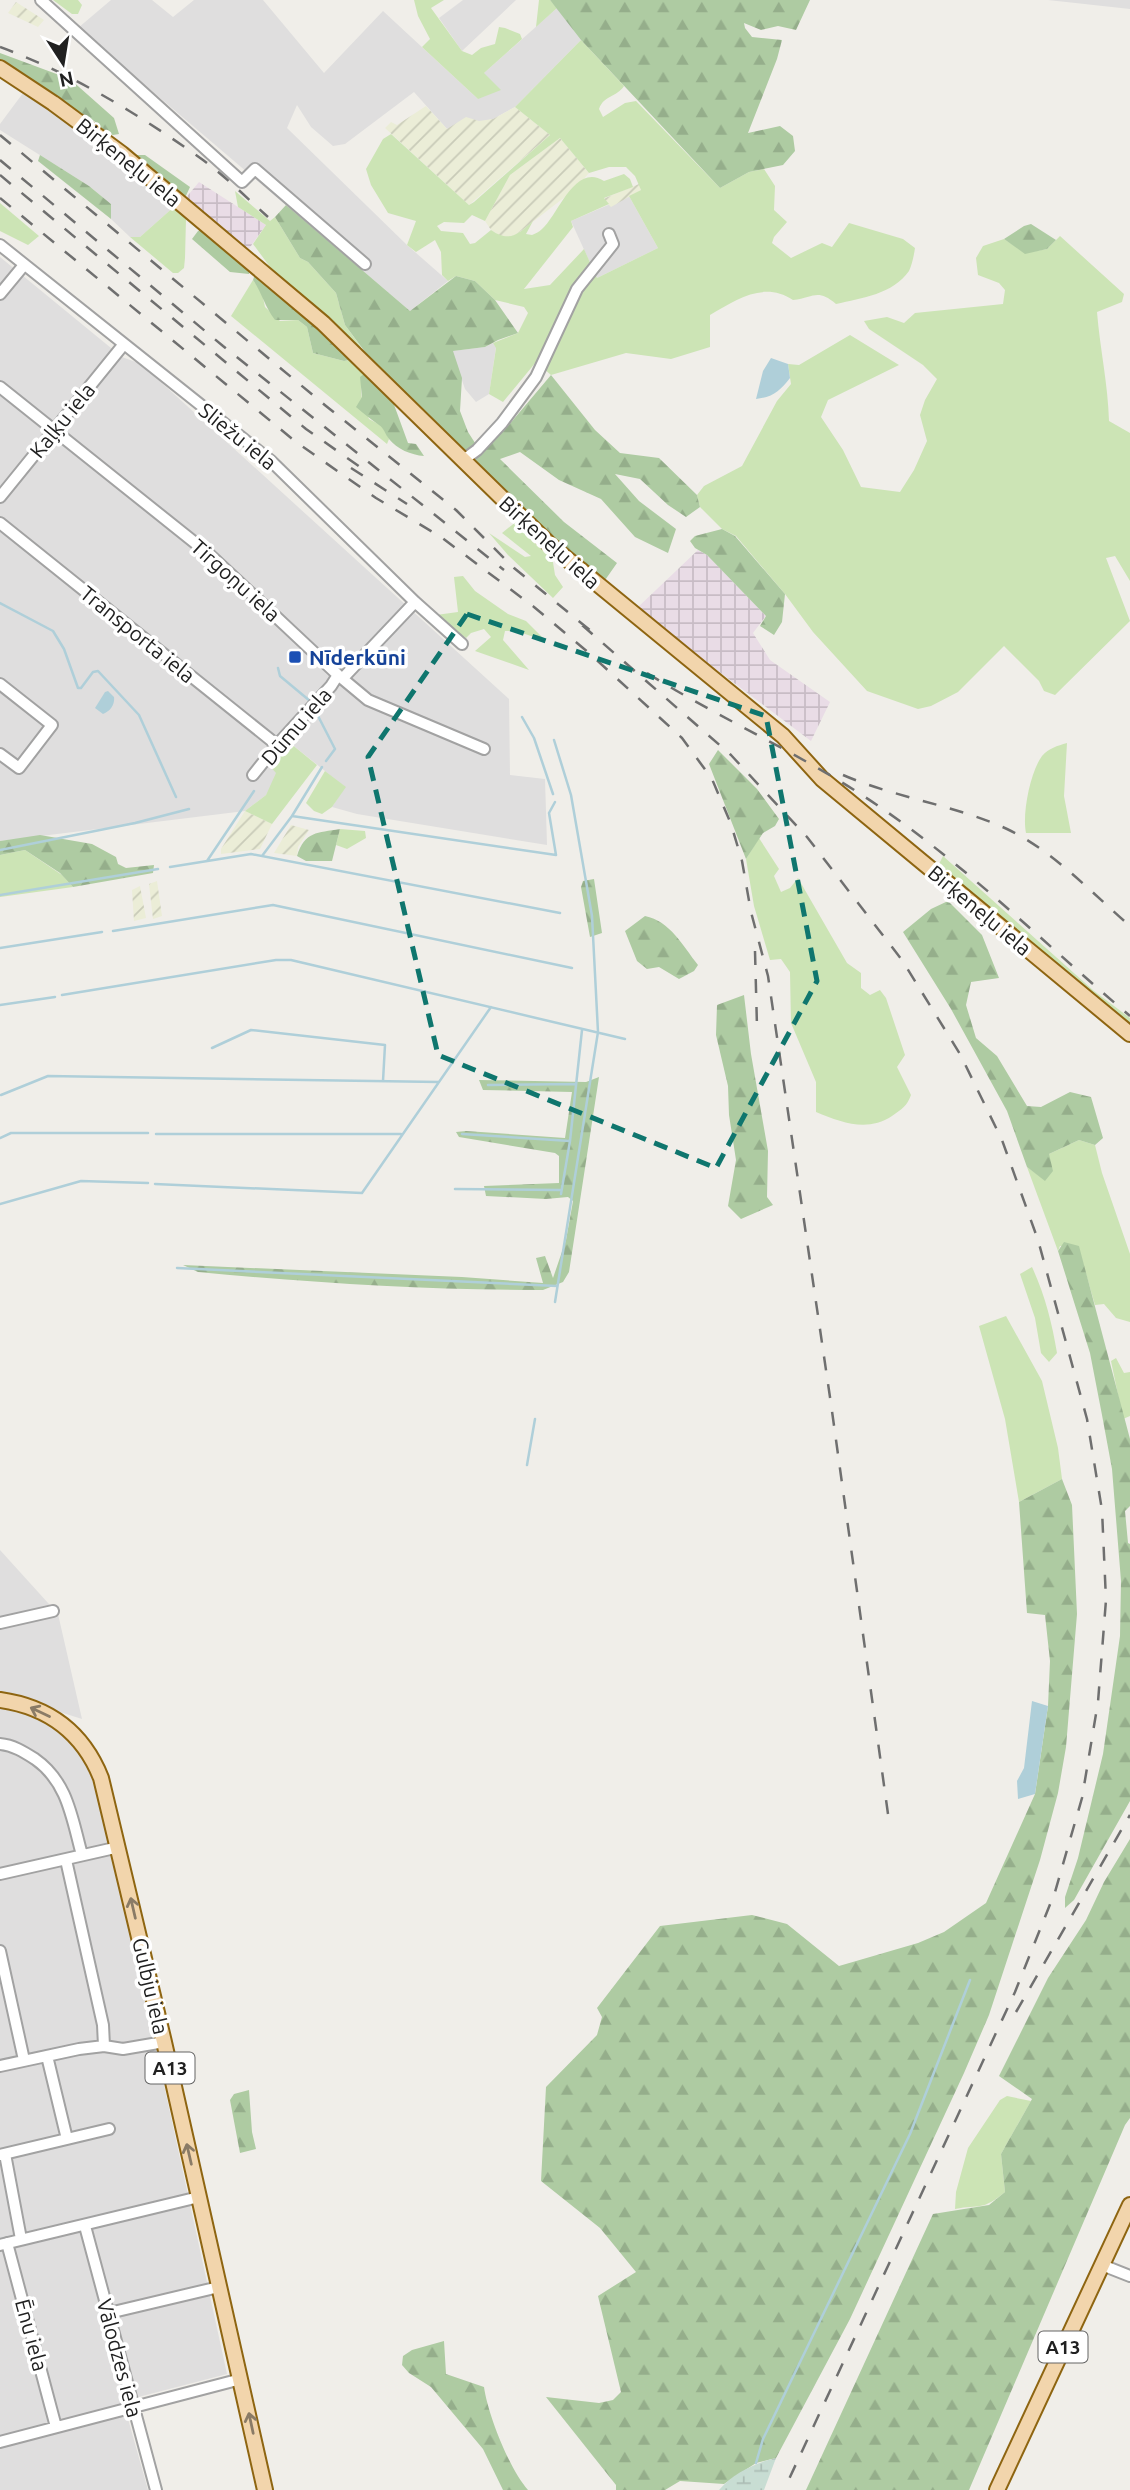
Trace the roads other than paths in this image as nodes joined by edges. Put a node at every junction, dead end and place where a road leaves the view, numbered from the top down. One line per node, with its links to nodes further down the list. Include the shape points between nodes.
1 (41, 0): 5 (street, via 242,182 256,169)
2 (0, 68): 11 (main road, Birķeneļu iela, via 122,154 324,323)
3 (609, 234): 11 (street, via 614,244 577,289 536,377 502,423)
4 (0, 245): 6 (street, Sliežu iela)
5 (365, 264)
6 (24, 265): 7 (street); 8 (street, Sliežu iela)
7 (0, 294)
8 (124, 344): 10 (street, Kaļķu iela); 14 (street, Sliežu iela, via 271,461)
9 (0, 387): 10 (street, Tirgoņu iela)
10 (54, 430): 12 (street, Kaļķu iela); 16 (street, Tirgoņu iela, via 209,554)
11 (462, 461): 22 (main road, Birķeneļu iela, via 550,545 783,736 822,779)
12 (0, 497)
13 (0, 523): 18 (street, Transporta iela)
14 (415, 602): 15 (street, Sliežu iela); 16 (street, Dūmu iela)
15 (462, 644)
16 (340, 676): 18 (street, Dūmu iela); 19 (street, Tirgoņu iela, via 368,700)
17 (0, 684): 20 (street, via 52,725 19,768)
18 (277, 745): 21 (street, Dūmu iela)
19 (484, 749)
20 (0, 754)
21 (253, 775)
22 (1130, 1034)
23 (53, 1611): 24 (street)
24 (0, 1623)
25 (0, 1700): 27 (main road, Gulbju iela / A13, one-way to 25, via 102,1778 80,1740 58,1721)
26 (0, 1744): 28 (street, via 28,1755 54,1775 67,1798)
27 (119, 1847): 28 (street); 32 (main road, Gulbju iela / A13, one-way to 27)
28 (82, 1855): 29 (street)
29 (66, 1860): 30 (street); 33 (street)
30 (0, 1874)
31 (0, 1951): 35 (street)
32 (164, 2042): 33 (street, via 123,2049); 40 (main road, Gulbju iela / A13, one-way to 32)
33 (104, 2046): 34 (street)
34 (47, 2056): 35 (street); 38 (street)
35 (24, 2060): 36 (street)
36 (0, 2066)
37 (109, 2129): 38 (street)
38 (67, 2139): 39 (street)
39 (2, 2155): 43 (street)
40 (199, 2197): 42 (street); 47 (main road, Gulbju iela / A13)
41 (1130, 2205): 45 (main road, A13)
42 (85, 2225): 43 (street); 48 (street, Vālodzes iela)
43 (20, 2239): 44 (street)
44 (3, 2244): 51 (street, Ēnu iela)
45 (1102, 2265): 46 (street); 55 (main road, A13)
46 (1130, 2276)
47 (219, 2287): 48 (street); 49 (main road, Gulbju iela / A13)
48 (109, 2313): 50 (street, Vālodzes iela)
49 (241, 2379): 50 (street); 54 (main road, Gulbju iela / A13, one-way to 49)
50 (133, 2406): 51 (street); 53 (street, Vālodzes iela)
51 (57, 2427): 52 (street)
52 (0, 2442)
53 (153, 2489)
54 (265, 2490)
55 (997, 2490)

